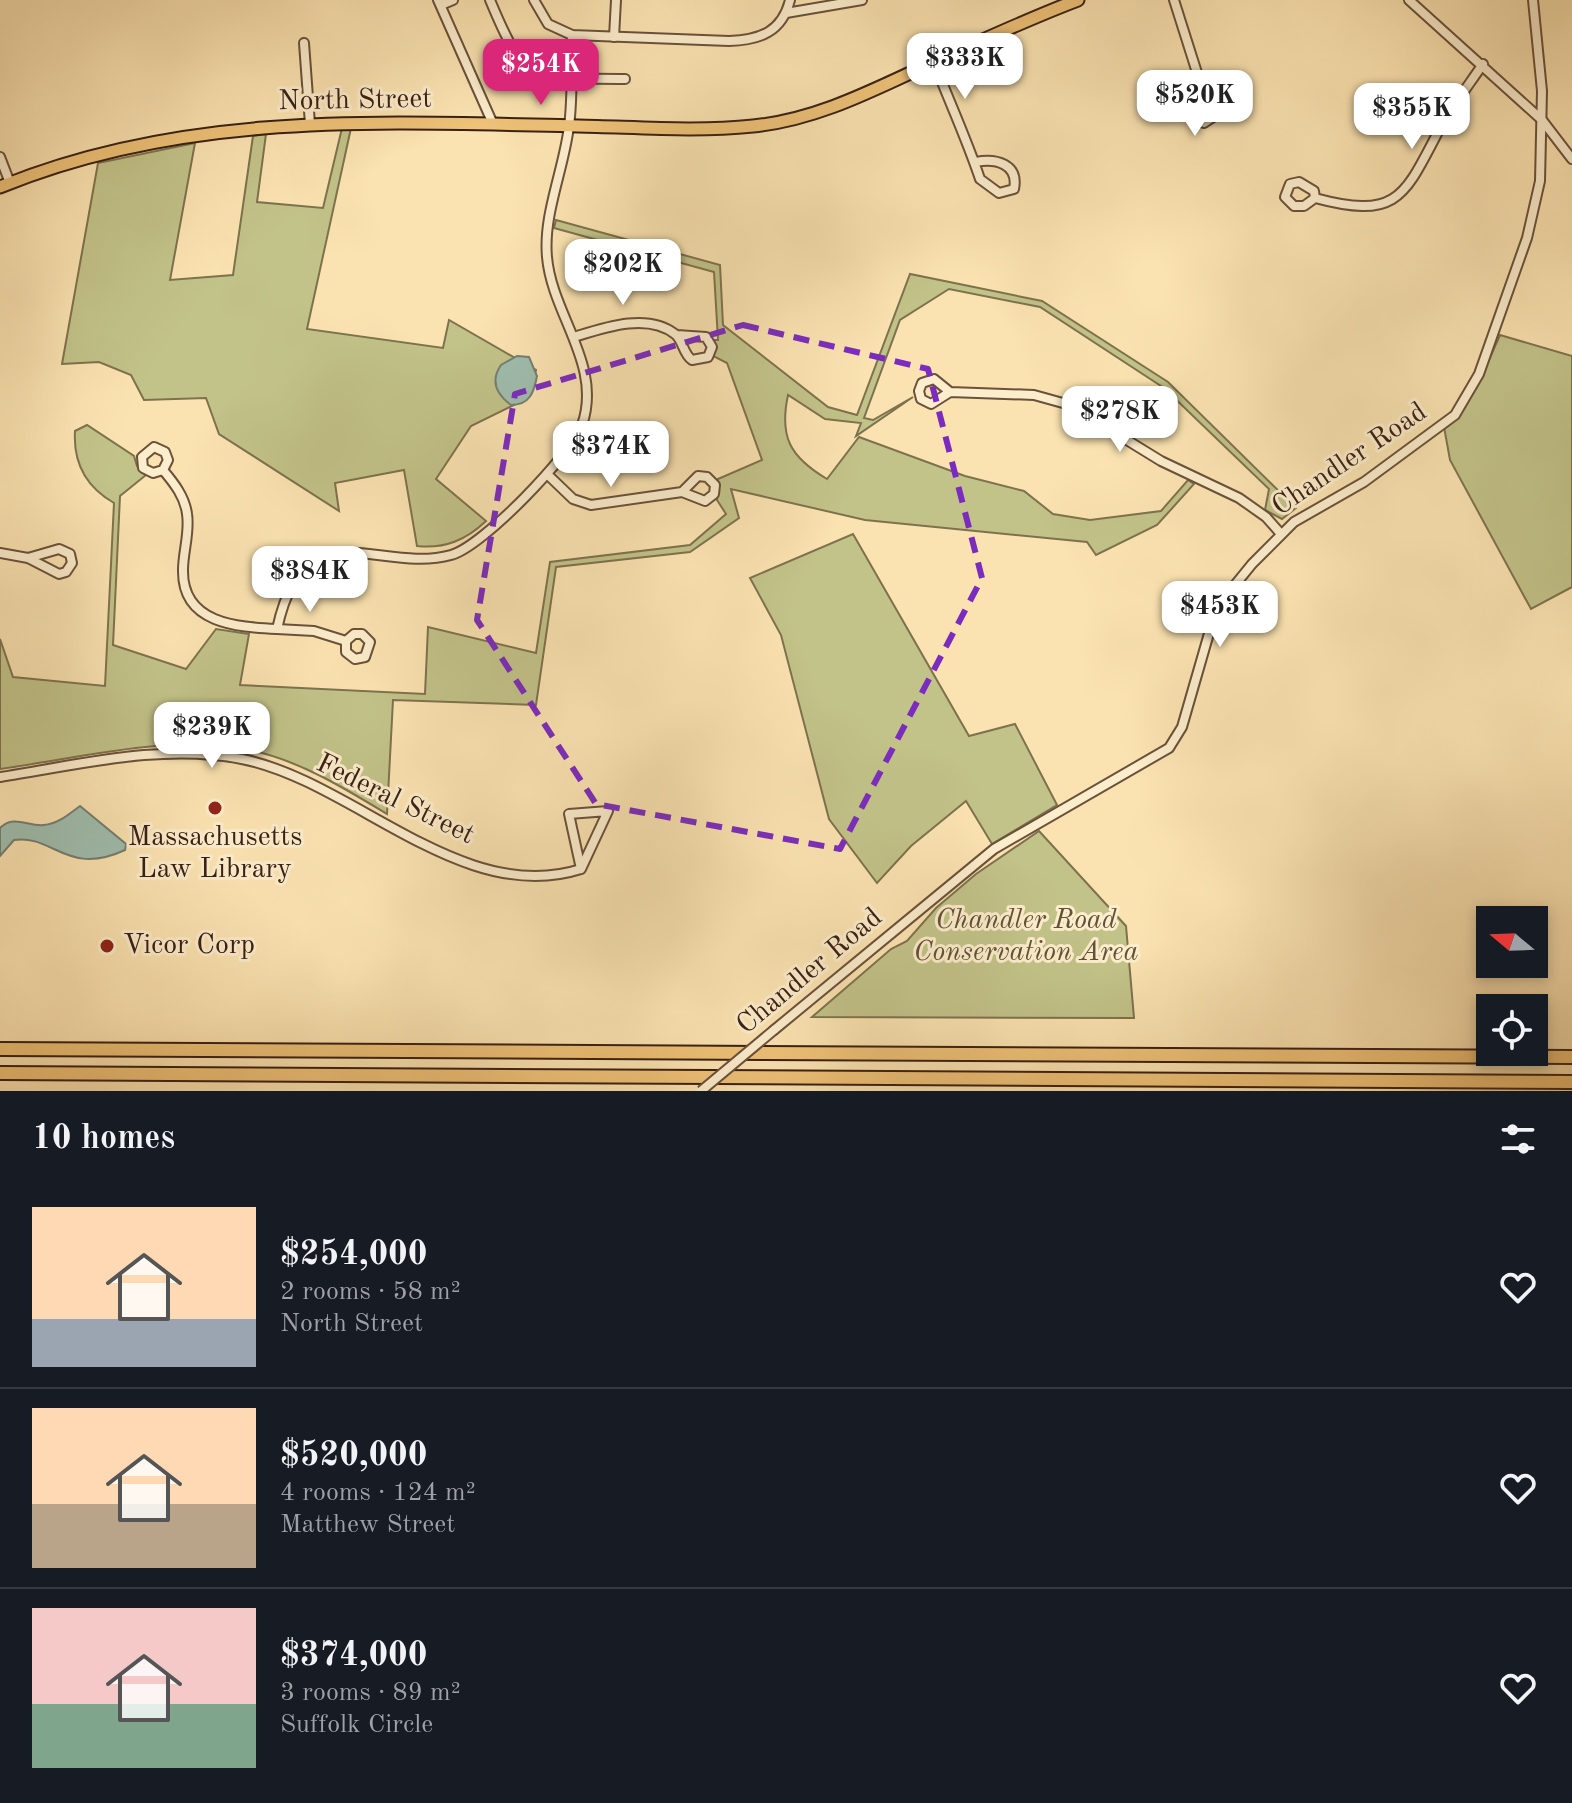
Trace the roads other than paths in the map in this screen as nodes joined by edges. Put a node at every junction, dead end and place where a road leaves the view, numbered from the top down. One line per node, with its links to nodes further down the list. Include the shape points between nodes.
1 (453, 0): 11 (street)
2 (490, 0): 18 (street, via 521,63 542,76)
3 (534, 0): 13 (street, via 548,24)
4 (616, 0): 14 (street)
5 (790, 0): 12 (street)
6 (862, 0): 12 (street)
7 (1078, 0): 16 (main road, North Street)
8 (1174, 0): 20 (street)
9 (1409, 0): 17 (street)
10 (1533, 0): 21 (street, Chandler Road)
11 (440, 3): 23 (street)
12 (786, 13): 14 (street, via 769,33 751,40)
13 (572, 35): 14 (street); 18 (street)
14 (614, 37)
15 (304, 43): 22 (street)
16 (934, 62): 24 (main road, North Street, via 834,108 789,120 704,128); 27 (street)
17 (1483, 64): 21 (street); 29 (street, via 1440,129 1412,186 1397,198 1370,205)
18 (571, 78): 19 (street); 24 (street)
19 (625, 79)
20 (1199, 79): 20 (street, via 1185,85 1182,105 1193,120 1204,123 1216,106 1211,90)
21 (1542, 120): 26 (street); 36 (street, Chandler Road, via 1536,208 1466,401 1455,415 1364,482)
22 (310, 124): 23 (main road, North Street); 28 (main road, North Street, via 135,144)
23 (493, 124): 24 (main road, North Street)
24 (569, 125): 31 (street, via 547,248 555,298)
25 (0, 157): 28 (street)
26 (1572, 159)
27 (976, 162): 27 (street, via 995,160 1008,166 1014,189 1006,194 991,190 980,179)
28 (5, 185)
29 (1315, 198)
30 (677, 335): 30 (street, via 706,337 712,347 708,357 698,362 688,358); 31 (street, via 619,323)
31 (574, 337): 34 (street, via 588,389 586,412 569,450)
32 (950, 392): 36 (street, via 1034,395 1070,405 1161,461 1239,498)
33 (163, 470): 39 (street, via 187,511 183,577 193,602 221,623)
34 (547, 474): 35 (street, via 573,499 591,505); 39 (street, via 464,551 426,558 350,551 323,559 289,591)
35 (682, 492)
36 (1281, 534): 47 (street, Chandler Road, bridge, via 1219,609 1182,727 1169,748 1007,840)
37 (0, 553): 38 (street)
38 (28, 558): 38 (street, via 59,574 72,563 70,554 59,549)
39 (277, 629): 40 (street, via 314,631)
40 (346, 641)
41 (0, 777): 42 (street, Federal Street, via 171,754 217,755 309,780 413,838 474,864 532,876)
42 (581, 869): 42 (street, via 569,814 608,811 594,840)
43 (0, 1049): 44 (highway)
44 (1572, 1057)
45 (0, 1073): 46 (highway)
46 (1572, 1082)
47 (701, 1091)

